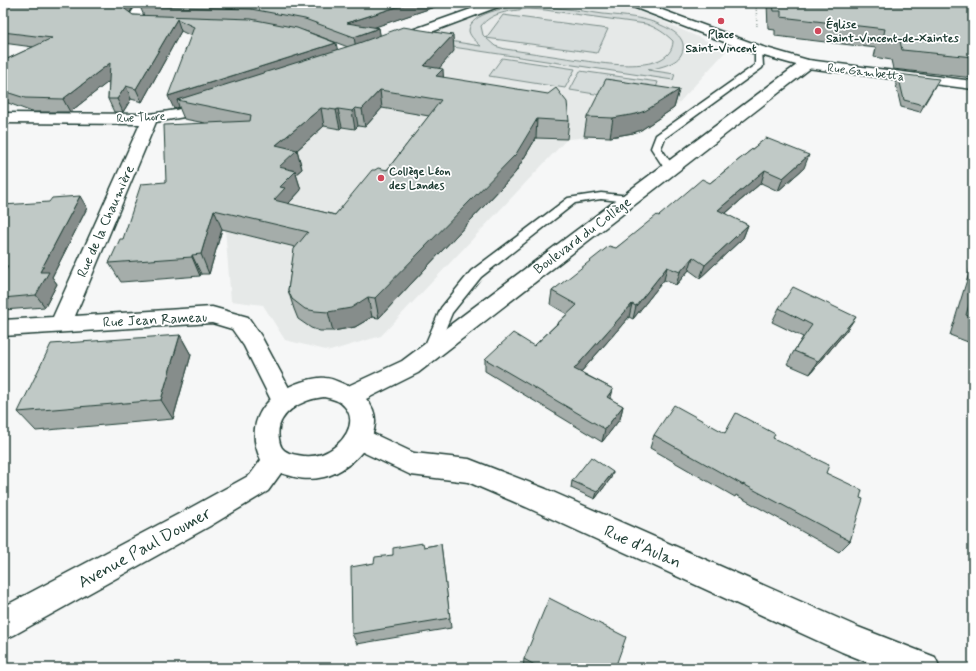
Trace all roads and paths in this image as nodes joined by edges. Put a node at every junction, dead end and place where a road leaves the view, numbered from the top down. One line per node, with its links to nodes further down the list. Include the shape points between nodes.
1 (154, 3): 4 (street, via 139,10 134,18 142,23)
2 (499, 3): 5 (street)
3 (632, 3): 6 (street, Rue Gambetta)
4 (174, 24)
5 (384, 45)
6 (758, 50): 7 (street, Rue Gambetta); 12 (lane, via 759,66 660,136 656,148)
7 (806, 64): 8 (street, Rue Gambetta); 12 (street, Boulevard du Collège)
8 (973, 85)
9 (223, 99): 11 (street, Rue Thore, via 179,114)
10 (3, 118): 11 (street, Rue Thore)
11 (150, 119): 14 (street, Rue de la Chaumière)
12 (670, 169): 13 (street, Boulevard du Collège)
13 (630, 199): 16 (street, Boulevard du Collège); 16 (lane, via 601,196 572,200 476,274 446,311)
14 (61, 324): 15 (street, Rue Jean Rameau); 18 (street, Rue Jean Rameau, via 212,315 240,323)
15 (3, 328)
16 (429, 352): 17 (street, Boulevard du Collège, via 410,367)
17 (351, 395): 18 (street, via 325,387 311,388 296,393); 19 (street, via 363,414)
18 (284, 401): 20 (street, via 270,418 265,437 268,449)
19 (359, 438): 20 (street, via 338,460 322,467 299,468); 22 (street, Rue d'Aulan, via 411,464 469,470 853,641)
20 (276, 459): 21 (street, Avenue Paul Doumer, via 259,483)
21 (3, 624)
22 (924, 668)

